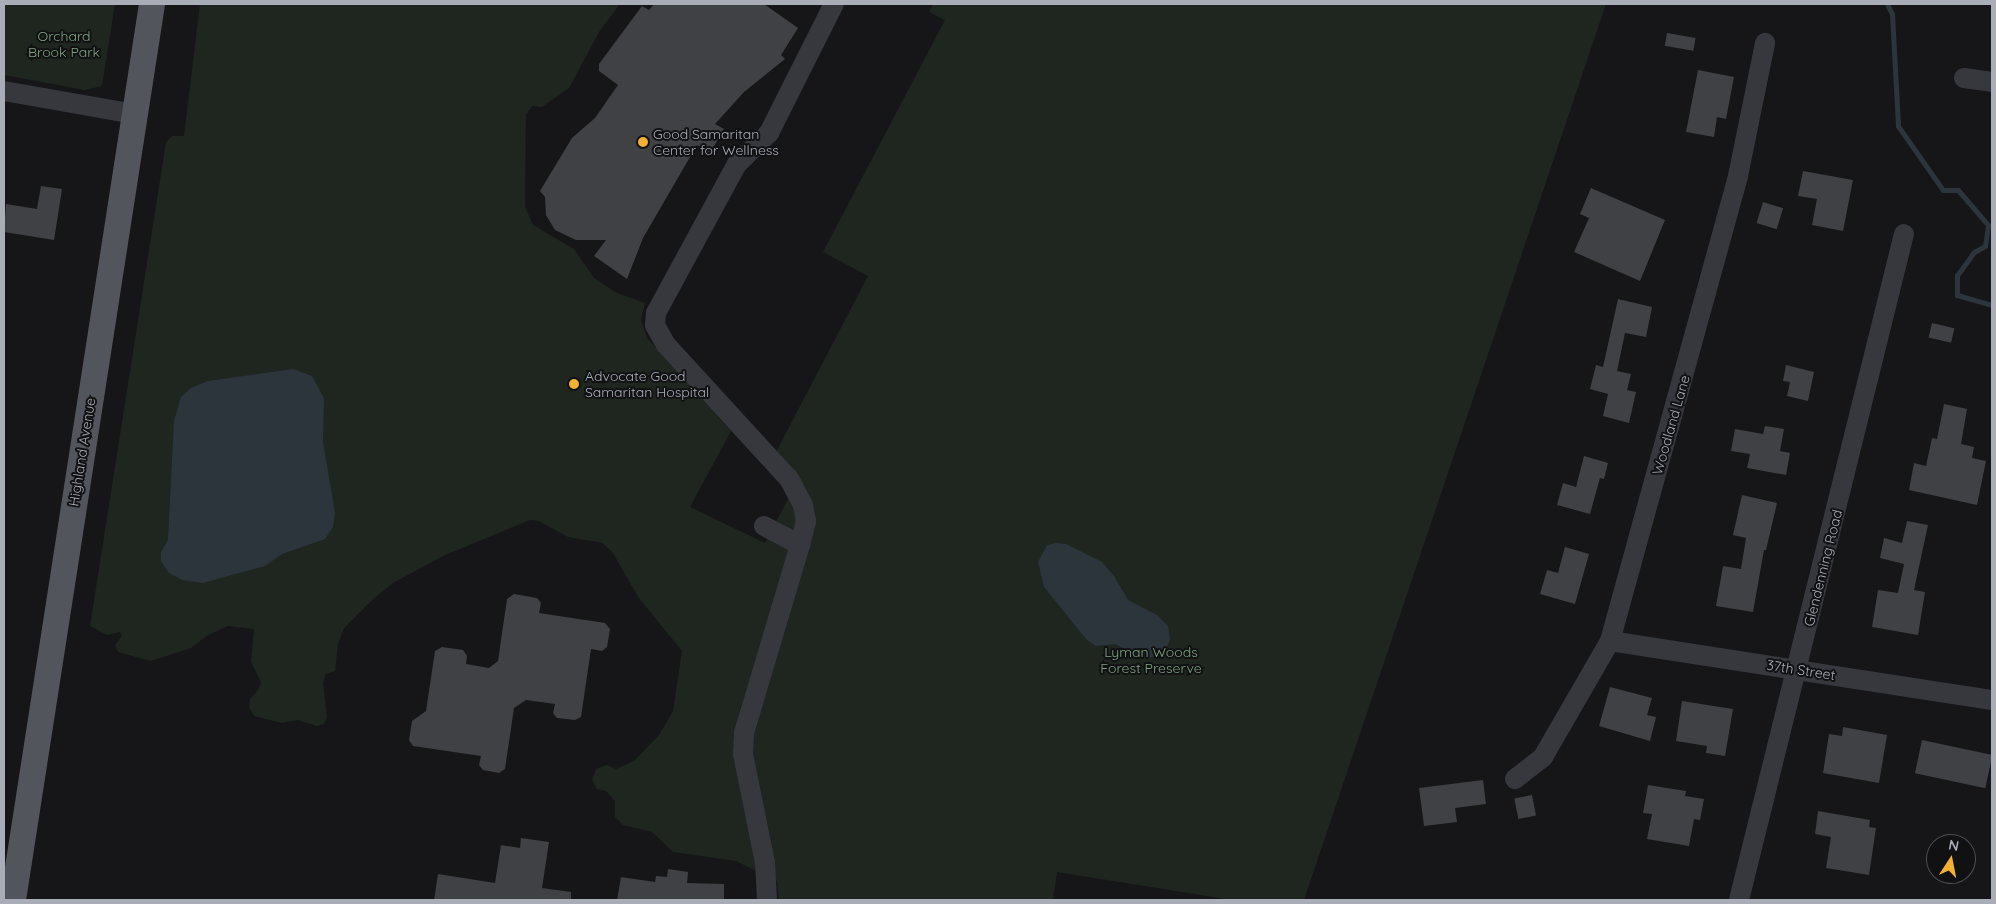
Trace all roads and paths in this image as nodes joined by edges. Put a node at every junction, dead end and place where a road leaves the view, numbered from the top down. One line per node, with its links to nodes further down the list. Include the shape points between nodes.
1 (152, 4): 7 (main road, Highland Avenue)
2 (834, 4): 10 (street, via 769,133 737,164 666,291 655,319 666,344 798,493 806,520)
3 (1765, 42): 11 (street, Woodland Lane, via 1738,176)
4 (1964, 78): 5 (street)
5 (1992, 82)
6 (4, 91): 7 (street)
7 (134, 114): 15 (main road, Highland Avenue)
8 (1904, 234): 12 (street, Glendenning Road)
9 (764, 526): 10 (street)
10 (800, 545): 16 (street, via 744,733 743,754 765,863)
11 (1610, 641): 12 (street, 37th Street); 14 (street, Woodland Lane, via 1543,757)
12 (1798, 670): 13 (street, 37th Street); 17 (street, Glendenning Road)
13 (1992, 700)
14 (1515, 779)
15 (13, 900)
16 (766, 900)
17 (1739, 900)

